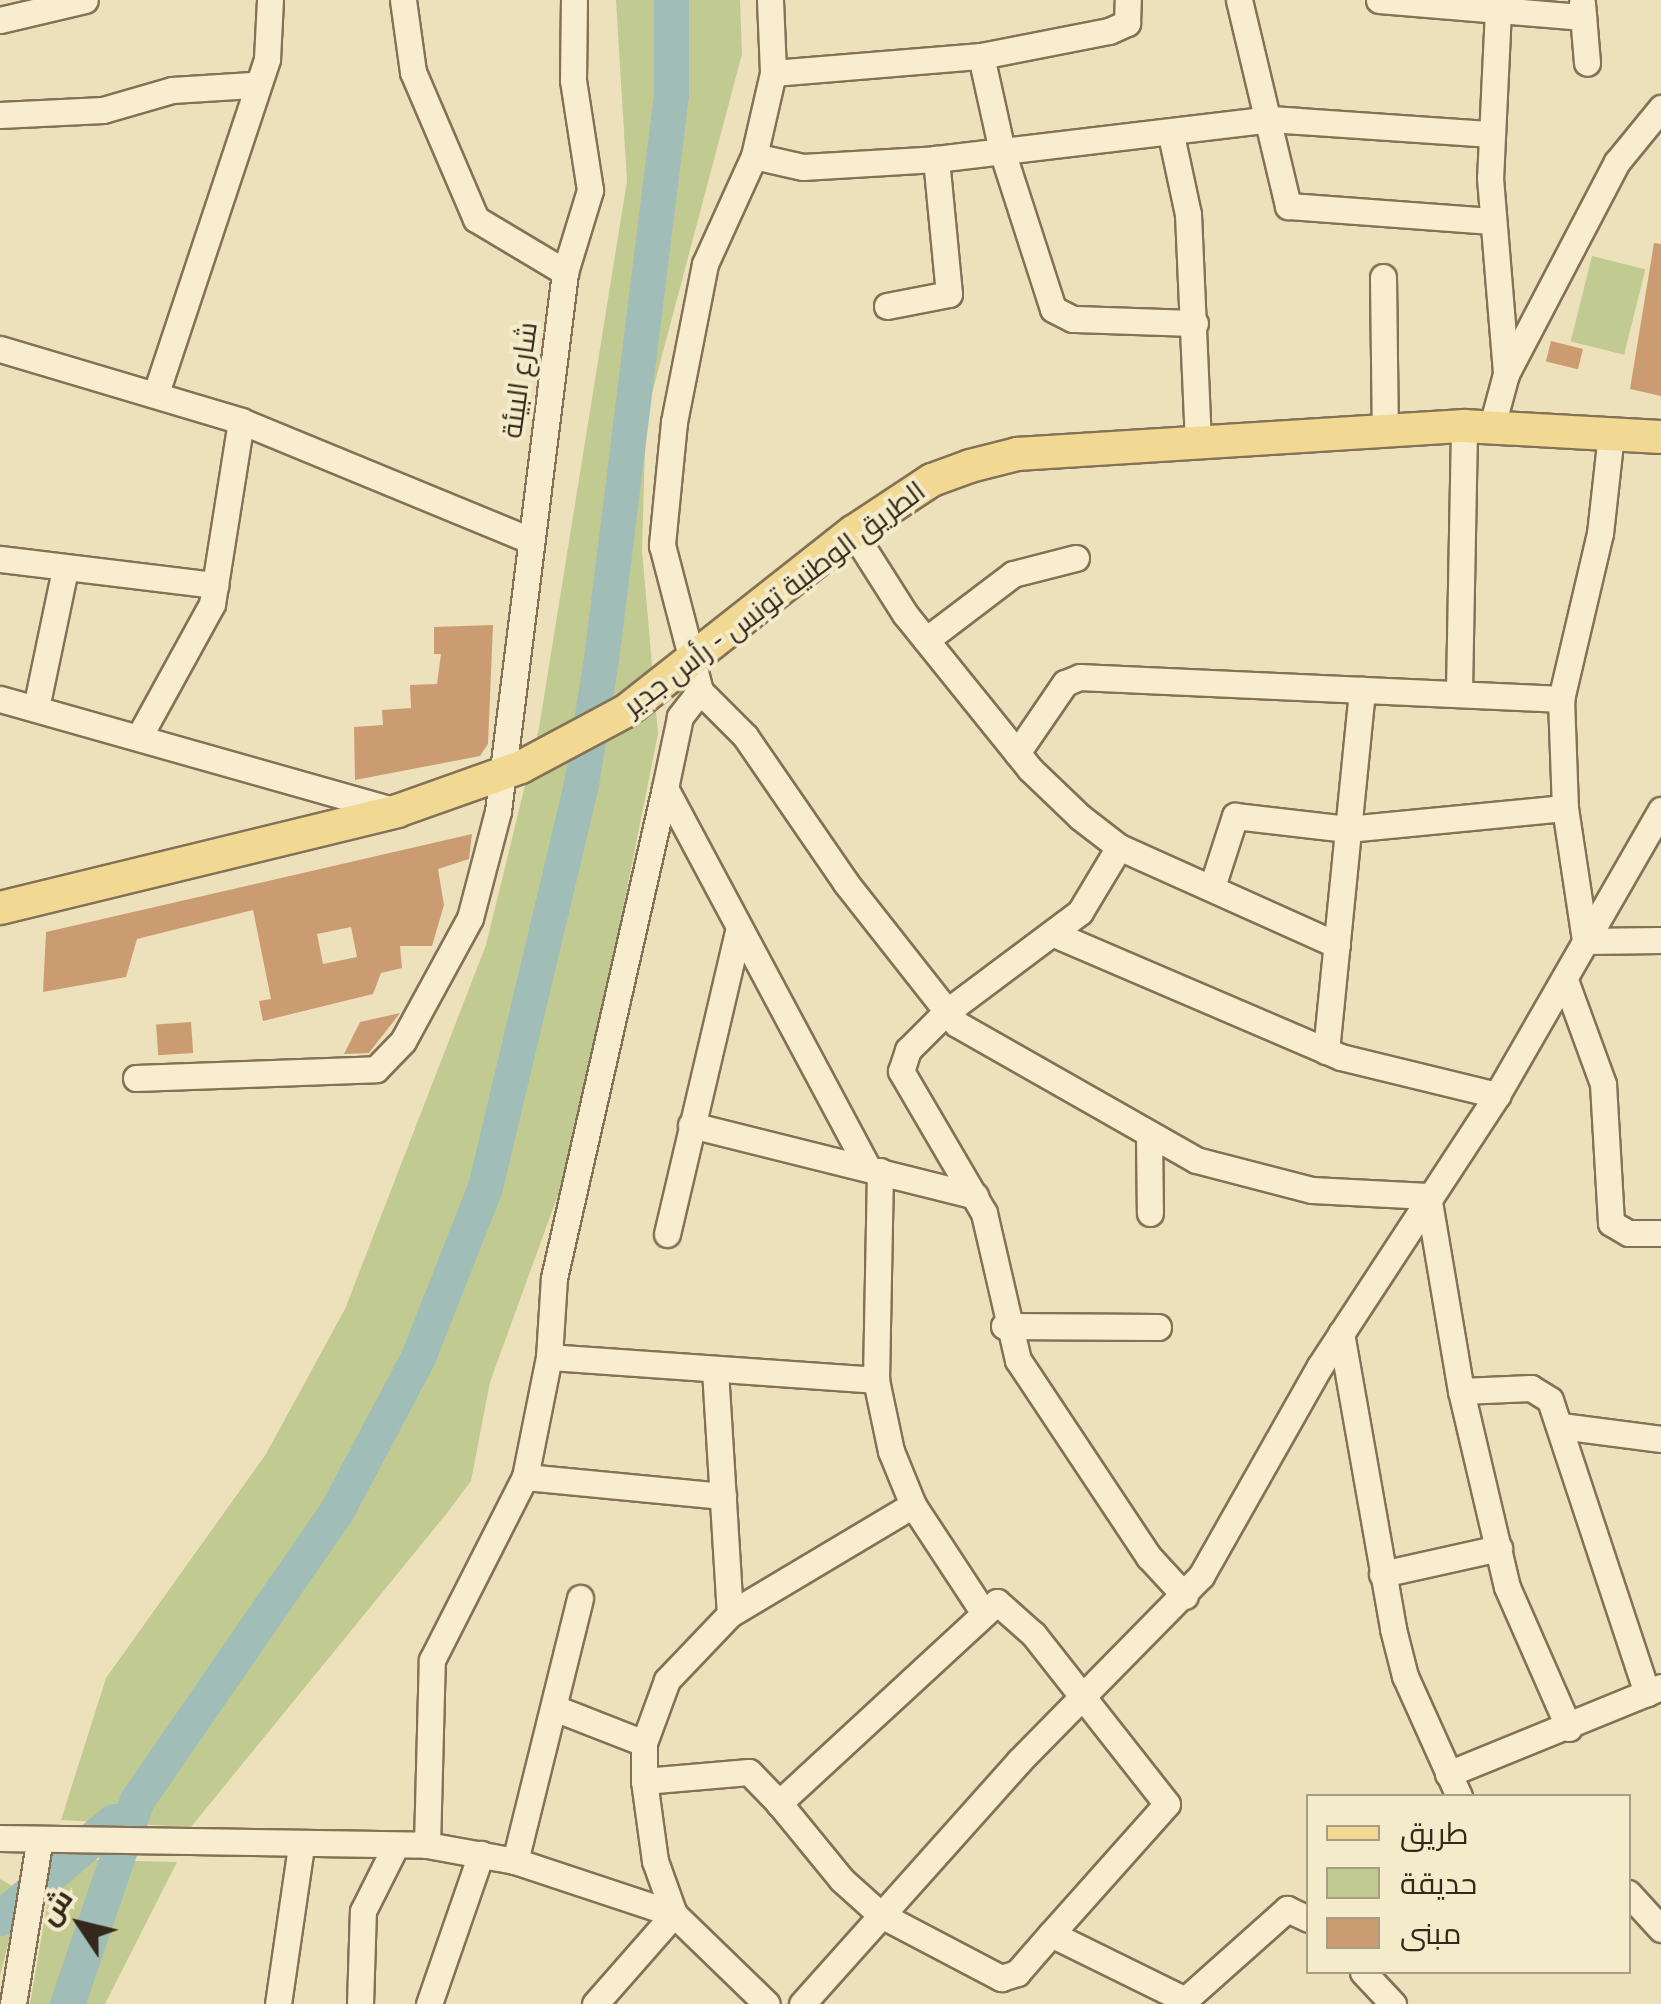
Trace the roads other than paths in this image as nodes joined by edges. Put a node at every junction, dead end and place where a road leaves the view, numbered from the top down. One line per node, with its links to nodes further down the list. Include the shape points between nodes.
1 (85, 0): 12 (street)
2 (270, 0): 16 (street, via 266,59)
3 (402, 0): 26 (street, via 413,72 476,219)
4 (574, 0): 26 (street, شارع البيئة, via 574,80 591,163 584,218)
5 (770, 0): 15 (street)
6 (1128, 0): 13 (street, via 1130,15 1120,28)
7 (1239, 0): 19 (street)
8 (1379, 0): 9 (street)
9 (1462, 3): 11 (street)
10 (1583, 8): 11 (street); 14 (street)
11 (1498, 10): 20 (street)
12 (0, 20)
13 (981, 56): 15 (street); 22 (street)
14 (1588, 63)
15 (772, 73): 23 (street)
16 (252, 84): 18 (street, via 172,90 103,110); 32 (street)
17 (1661, 108): 31 (street, via 1617,162)
18 (0, 115)
19 (1270, 119): 20 (street); 21 (street); 25 (street, via 1288,206)
20 (1491, 134): 25 (street)
21 (1171, 135): 22 (street); 29 (street, via 1188,214)
22 (1002, 151): 24 (street); 29 (street, via 1061,316)
23 (754, 156): 24 (street, via 803,167); 45 (street, via 705,264 674,422 662,545)
24 (936, 159): 28 (street, via 949,294)
25 (1492, 220): 31 (street)
26 (564, 272): 39 (street, شارع البيئة)
27 (1383, 277): 35 (street)
28 (887, 306)
29 (1195, 323): 37 (street)
30 (0, 348): 32 (street)
31 (1506, 374): 34 (street)
32 (156, 393): 33 (street)
33 (241, 420): 39 (street); 43 (street)
34 (1478, 426): 35 (main road, الطريق الوطنية تونس - رأس جدير); 36 (main road, الطريق الوطنية تونس - رأس جدير); 47 (street)
35 (1385, 432): 37 (main road, الطريق الوطنية تونس - رأس جدير)
36 (1642, 439): 48 (street, via 1600,533)
37 (1198, 441): 38 (main road, الطريق الوطنية تونس - رأس جدير, via 1017,454 970,466 932,480)
38 (853, 532): 44 (street); 45 (main road, الطريق الوطنية تونس - رأس جدير)
39 (528, 539): 53 (street, شارع البيئة)
40 (1076, 558): 44 (street, via 1013,574)
41 (0, 559): 42 (street)
42 (65, 570): 43 (street); 50 (street)
43 (215, 586): 51 (street, via 204,622)
44 (926, 640): 52 (street)
45 (697, 676): 53 (main road, الطريق الوطنية تونس - رأس جدير, via 653,691); 54 (street); 68 (street)
46 (1362, 690): 47 (street); 52 (street, via 1071,678); 58 (street)
47 (1459, 690): 48 (street)
48 (1561, 698): 55 (street)
49 (0, 699): 50 (street)
50 (36, 708): 51 (street)
51 (140, 735): 57 (street)
52 (1017, 752): 59 (street)
53 (512, 770): 57 (main road, الطريق الوطنية تونس - رأس جدير); 70 (street, شارع البيئة, via 470,918 404,1041 376,1069)
54 (664, 788): 62 (street); 83 (street, via 554,1278)
55 (1564, 808): 58 (street); 64 (street)
56 (1661, 810): 64 (street)
57 (397, 811): 61 (main road, الطريق الوطنية تونس - رأس جدير)
58 (1347, 829): 60 (street, via 1235,816); 66 (street)
59 (1120, 847): 60 (street); 63 (street, via 1080,912)
60 (1212, 887): 66 (street)
61 (0, 908)
62 (738, 932): 72 (street); 74 (street)
63 (1054, 934): 68 (street); 69 (street)
64 (1584, 940): 65 (street); 67 (street)
65 (1661, 940)
66 (1337, 946): 69 (street)
67 (1564, 980): 71 (street); 78 (street, via 1603,1084 1611,1223 1628,1233)
68 (945, 1013): 73 (street); 75 (street, via 908,1050 901,1072)
69 (1326, 1051): 71 (street)
70 (136, 1078)
71 (1498, 1095): 76 (street)
72 (690, 1125): 74 (street); 79 (street)
73 (1150, 1136): 76 (street, via 1267,1182); 77 (street)
74 (873, 1169): 75 (street); 85 (street)
75 (976, 1196): 80 (street)
76 (1428, 1196): 82 (street); 86 (street)
77 (1150, 1213)
78 (1661, 1233)
79 (667, 1234)
80 (1004, 1326): 81 (street); 94 (street, via 1018,1360 1086,1465)
81 (1158, 1328)
82 (1341, 1332): 93 (street); 94 (street)
83 (549, 1357): 84 (street); 89 (street)
84 (715, 1370): 85 (street); 90 (street)
85 (876, 1380): 91 (street)
86 (1461, 1391): 87 (street, via 1531,1388 1550,1400); 92 (street)
87 (1561, 1426): 88 (street); 98 (street)
88 (1661, 1440)
89 (525, 1478): 90 (street); 108 (street, via 432,1660)
90 (723, 1496): 97 (street)
91 (913, 1505): 96 (street); 97 (street)
92 (1499, 1548): 93 (street); 101 (street, via 1516,1614)
93 (1382, 1574): 104 (street, via 1405,1676)
94 (1185, 1596): 99 (street)
95 (580, 1598): 100 (street)
96 (984, 1613): 99 (street, via 998,1602 1010,1608); 105 (street)
97 (730, 1614): 102 (street, via 667,1680)
98 (1654, 1690): 101 (street)
99 (1079, 1698): 115 (street); 118 (street, via 1166,1804)
100 (557, 1709): 102 (street); 112 (street)
101 (1569, 1728): 104 (street)
102 (644, 1742): 103 (street)
103 (644, 1781): 105 (street, via 749,1772); 114 (street, via 656,1861)
104 (1454, 1785)
105 (780, 1803): 115 (street, via 812,1849)
106 (0, 1838): 107 (street)
107 (39, 1844): 110 (street); 120 (street)
108 (427, 1845): 109 (street); 111 (street)
109 (395, 1846): 110 (street); 122 (street, via 364,1911)
110 (301, 1847): 121 (street)
111 (481, 1854): 112 (street); 123 (street)
112 (515, 1861): 114 (street)
113 (1631, 1896): 117 (street)
114 (674, 1914): 124 (street); 125 (street)
115 (881, 1915): 118 (street, via 1001,1978 1016,1973); 126 (street)
116 (1306, 1919): 118 (street, via 1287,1909 1185,2000)
117 (1661, 1929)
118 (1051, 1934)
119 (1365, 1974): 127 (street)
120 (13, 2004)
121 (278, 2004)
122 (360, 2004)
123 (430, 2004)
124 (596, 2004)
125 (768, 2004)
126 (802, 2004)
127 (1392, 2004)

